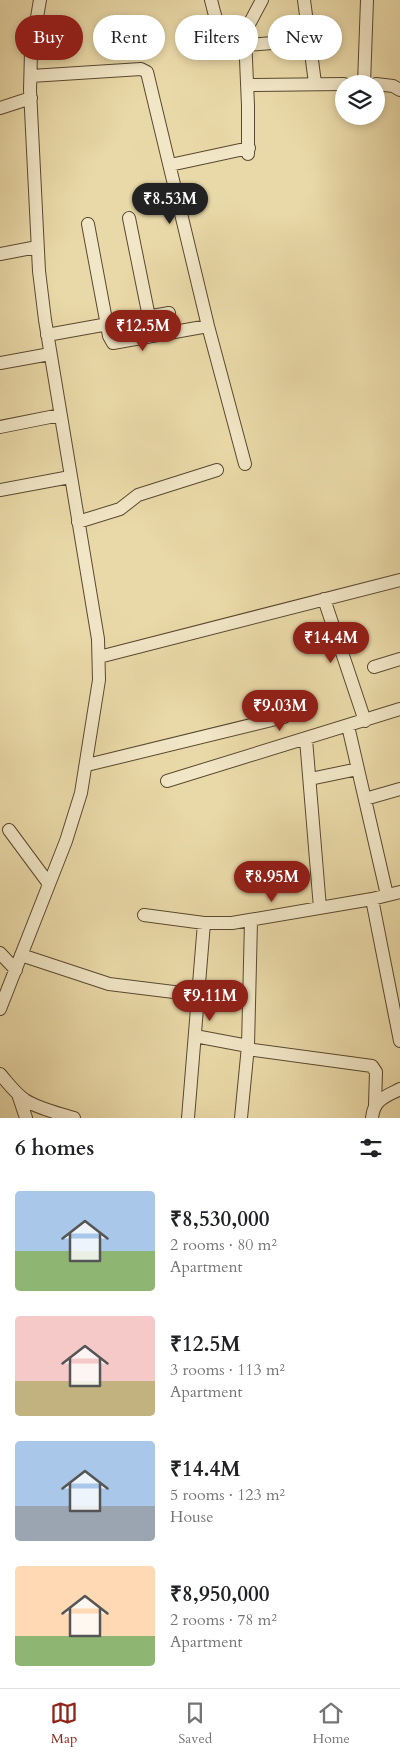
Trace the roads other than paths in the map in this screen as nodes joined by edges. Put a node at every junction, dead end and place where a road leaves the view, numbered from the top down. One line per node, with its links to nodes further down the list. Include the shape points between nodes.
1 (40, 0): 12 (street, via 31,52)
2 (211, 0): 6 (street)
3 (262, 0): 7 (street)
4 (304, 0): 8 (street)
5 (367, 0): 11 (street)
6 (216, 15)
7 (254, 15)
8 (306, 15)
9 (247, 60): 15 (street)
10 (312, 60): 13 (street)
11 (364, 75)
12 (31, 76): 18 (street); 20 (street, via 145,70)
13 (315, 84): 14 (street); 15 (street)
14 (335, 84)
15 (248, 85): 20 (street, via 248,151)
16 (385, 85): 17 (street)
17 (400, 90)
18 (31, 98): 19 (street); 23 (street)
19 (0, 108)
20 (170, 165): 28 (street)
21 (129, 218): 26 (street)
22 (88, 224): 27 (street)
23 (37, 247): 24 (street); 29 (street)
24 (0, 254)
25 (169, 313): 26 (street)
26 (149, 317): 27 (street)
27 (107, 325): 28 (street, via 113,343); 29 (street)
28 (208, 326): 34 (street)
29 (47, 335): 30 (street)
30 (50, 354): 31 (street); 32 (street)
31 (0, 363)
32 (60, 415): 33 (street); 36 (street)
33 (0, 427)
34 (245, 464)
35 (217, 470): 38 (street, via 138,496 124,508)
36 (70, 477): 37 (street); 38 (street)
37 (0, 490)
38 (78, 522): 41 (street)
39 (400, 580): 40 (street)
40 (324, 599): 41 (street); 46 (street)
41 (99, 657): 49 (street, via 99,680)
42 (400, 659): 43 (street)
43 (374, 667)
44 (400, 710): 46 (street)
45 (284, 717): 49 (street)
46 (365, 720): 47 (street)
47 (348, 726): 48 (street); 50 (street)
48 (306, 739): 51 (street); 52 (street)
49 (87, 765): 56 (street, via 75,814)
50 (358, 769): 51 (street); 54 (street)
51 (310, 779): 60 (street)
52 (167, 781)
53 (400, 789): 54 (street)
54 (365, 798): 58 (street)
55 (9, 830): 56 (street)
56 (49, 884): 65 (street)
57 (400, 892): 58 (street)
58 (387, 895): 59 (street)
59 (372, 899): 60 (street); 67 (street)
60 (320, 908): 62 (street)
61 (144, 916): 63 (street)
62 (251, 921): 63 (street); 73 (street)
63 (204, 923): 69 (street)
64 (0, 953): 66 (street)
65 (21, 954): 66 (street); 69 (street, via 109,984)
66 (16, 970): 70 (street)
67 (388, 982): 68 (street); 72 (street)
68 (400, 992)
69 (198, 995): 71 (street)
70 (0, 1009)
71 (195, 1036): 73 (street); 80 (street)
72 (400, 1041)
73 (248, 1047): 77 (street, via 372,1066 376,1072); 81 (street)
74 (0, 1074): 76 (street)
75 (400, 1089): 77 (street)
76 (18, 1094): 78 (street); 79 (street, via 26,1101)
77 (375, 1105): 82 (street)
78 (24, 1118)
79 (74, 1118)
80 (188, 1118)
81 (241, 1118)
82 (372, 1118)

